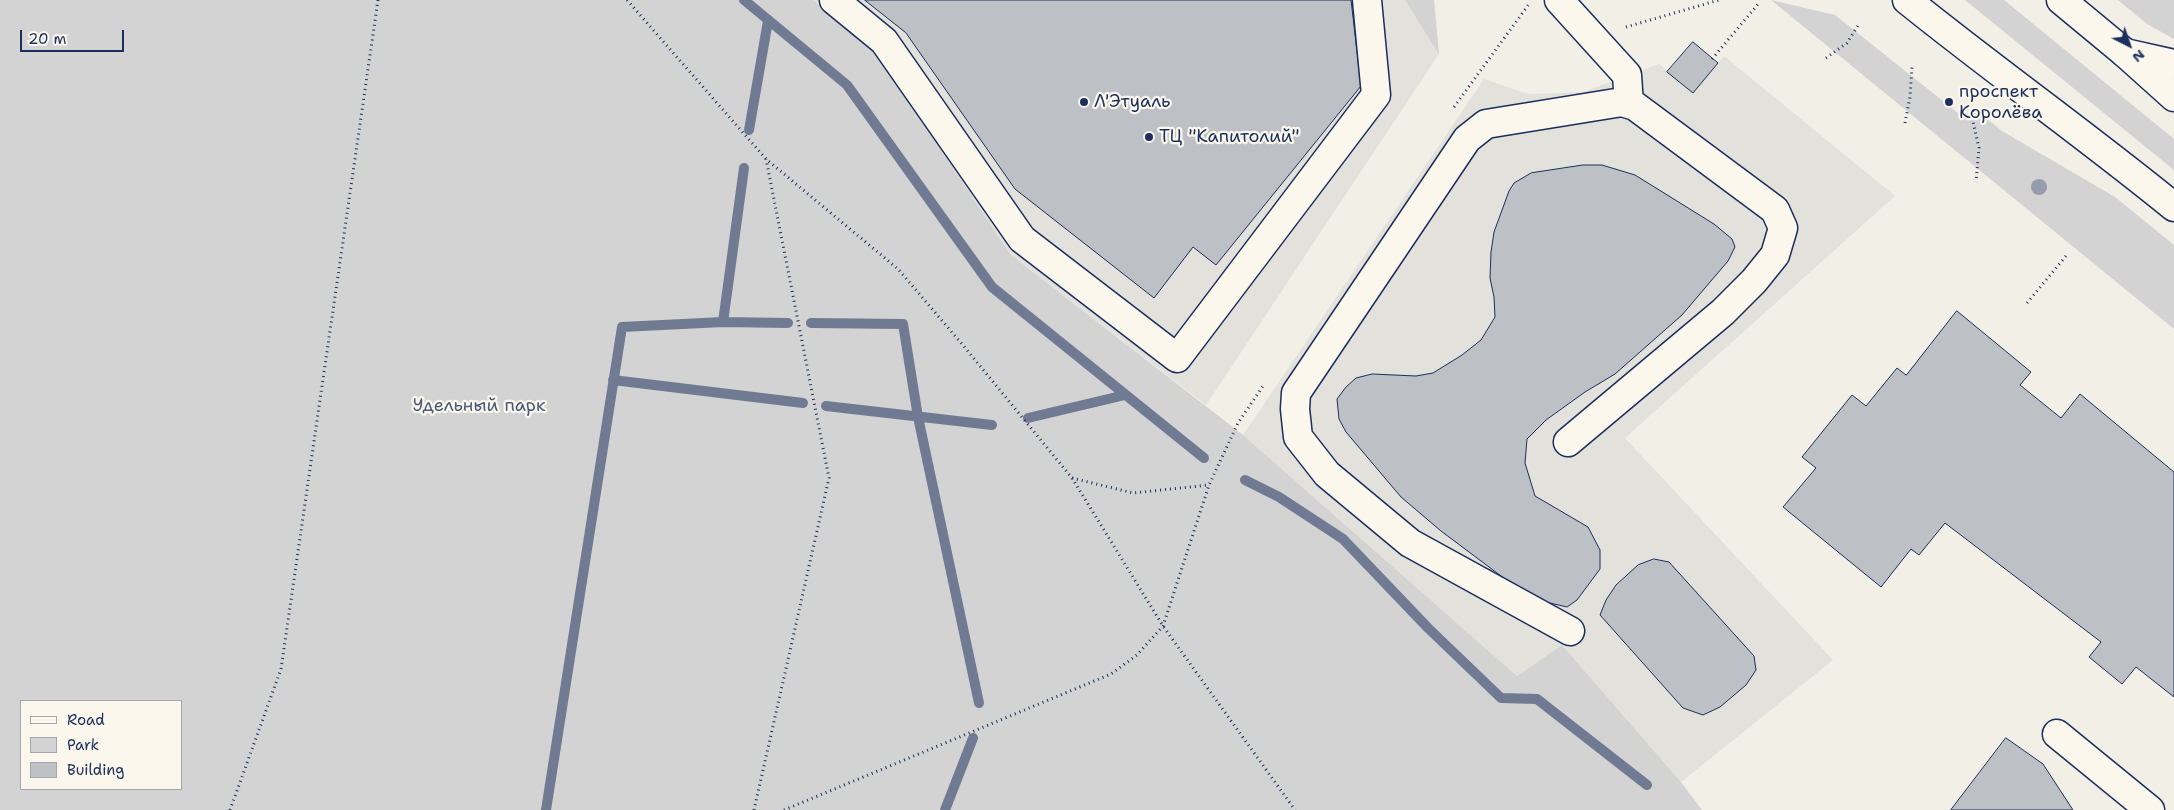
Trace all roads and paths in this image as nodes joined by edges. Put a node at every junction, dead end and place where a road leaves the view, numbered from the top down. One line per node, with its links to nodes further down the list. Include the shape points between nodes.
1 (378, 0): 33 (path, via 281,669)
2 (627, 0): 23 (path)
3 (834, 0): 4 (main road, via 884,41 1022,239 1177,358 1376,95)
4 (1367, 0)
5 (1532, 0): 18 (path)
6 (1559, 0): 12 (main road)
7 (1718, 0): 12 (path)
8 (1907, 0): 25 (main road)
9 (2061, 0): 13 (main road)
10 (1759, 3): 15 (path)
11 (1859, 24): 14 (path, via 1847,43)
12 (1592, 37): 20 (main road, via 1627,75)
13 (2125, 53): 16 (main road); 19 (main road)
14 (1826, 58)
15 (1712, 59)
16 (2174, 64)
17 (1912, 66): 22 (path)
18 (1479, 70)
19 (2174, 98)
20 (1629, 104): 28 (main road, via 1775,210 1784,228 1774,255 1723,312); 31 (main road, via 1622,102 1486,124 1467,139 1296,393 1298,438 1327,474 1410,543)
21 (1971, 113): 24 (path, via 1979,148)
22 (1905, 124)
23 (766, 159): 29 (path, via 898,269); 34 (path, via 829,478)
24 (1976, 182)
25 (2174, 207)
26 (2066, 256): 27 (path)
27 (2027, 304)
28 (1568, 442)
29 (1072, 478): 30 (path); 30 (path, via 1132,493 1209,485)
30 (1163, 626): 35 (path, via 1137,655 1111,674); 36 (path)
31 (1570, 630)
32 (2056, 734): 37 (main road)
33 (230, 810)
34 (754, 810)
35 (784, 810)
36 (1295, 810)
37 (2150, 810)

